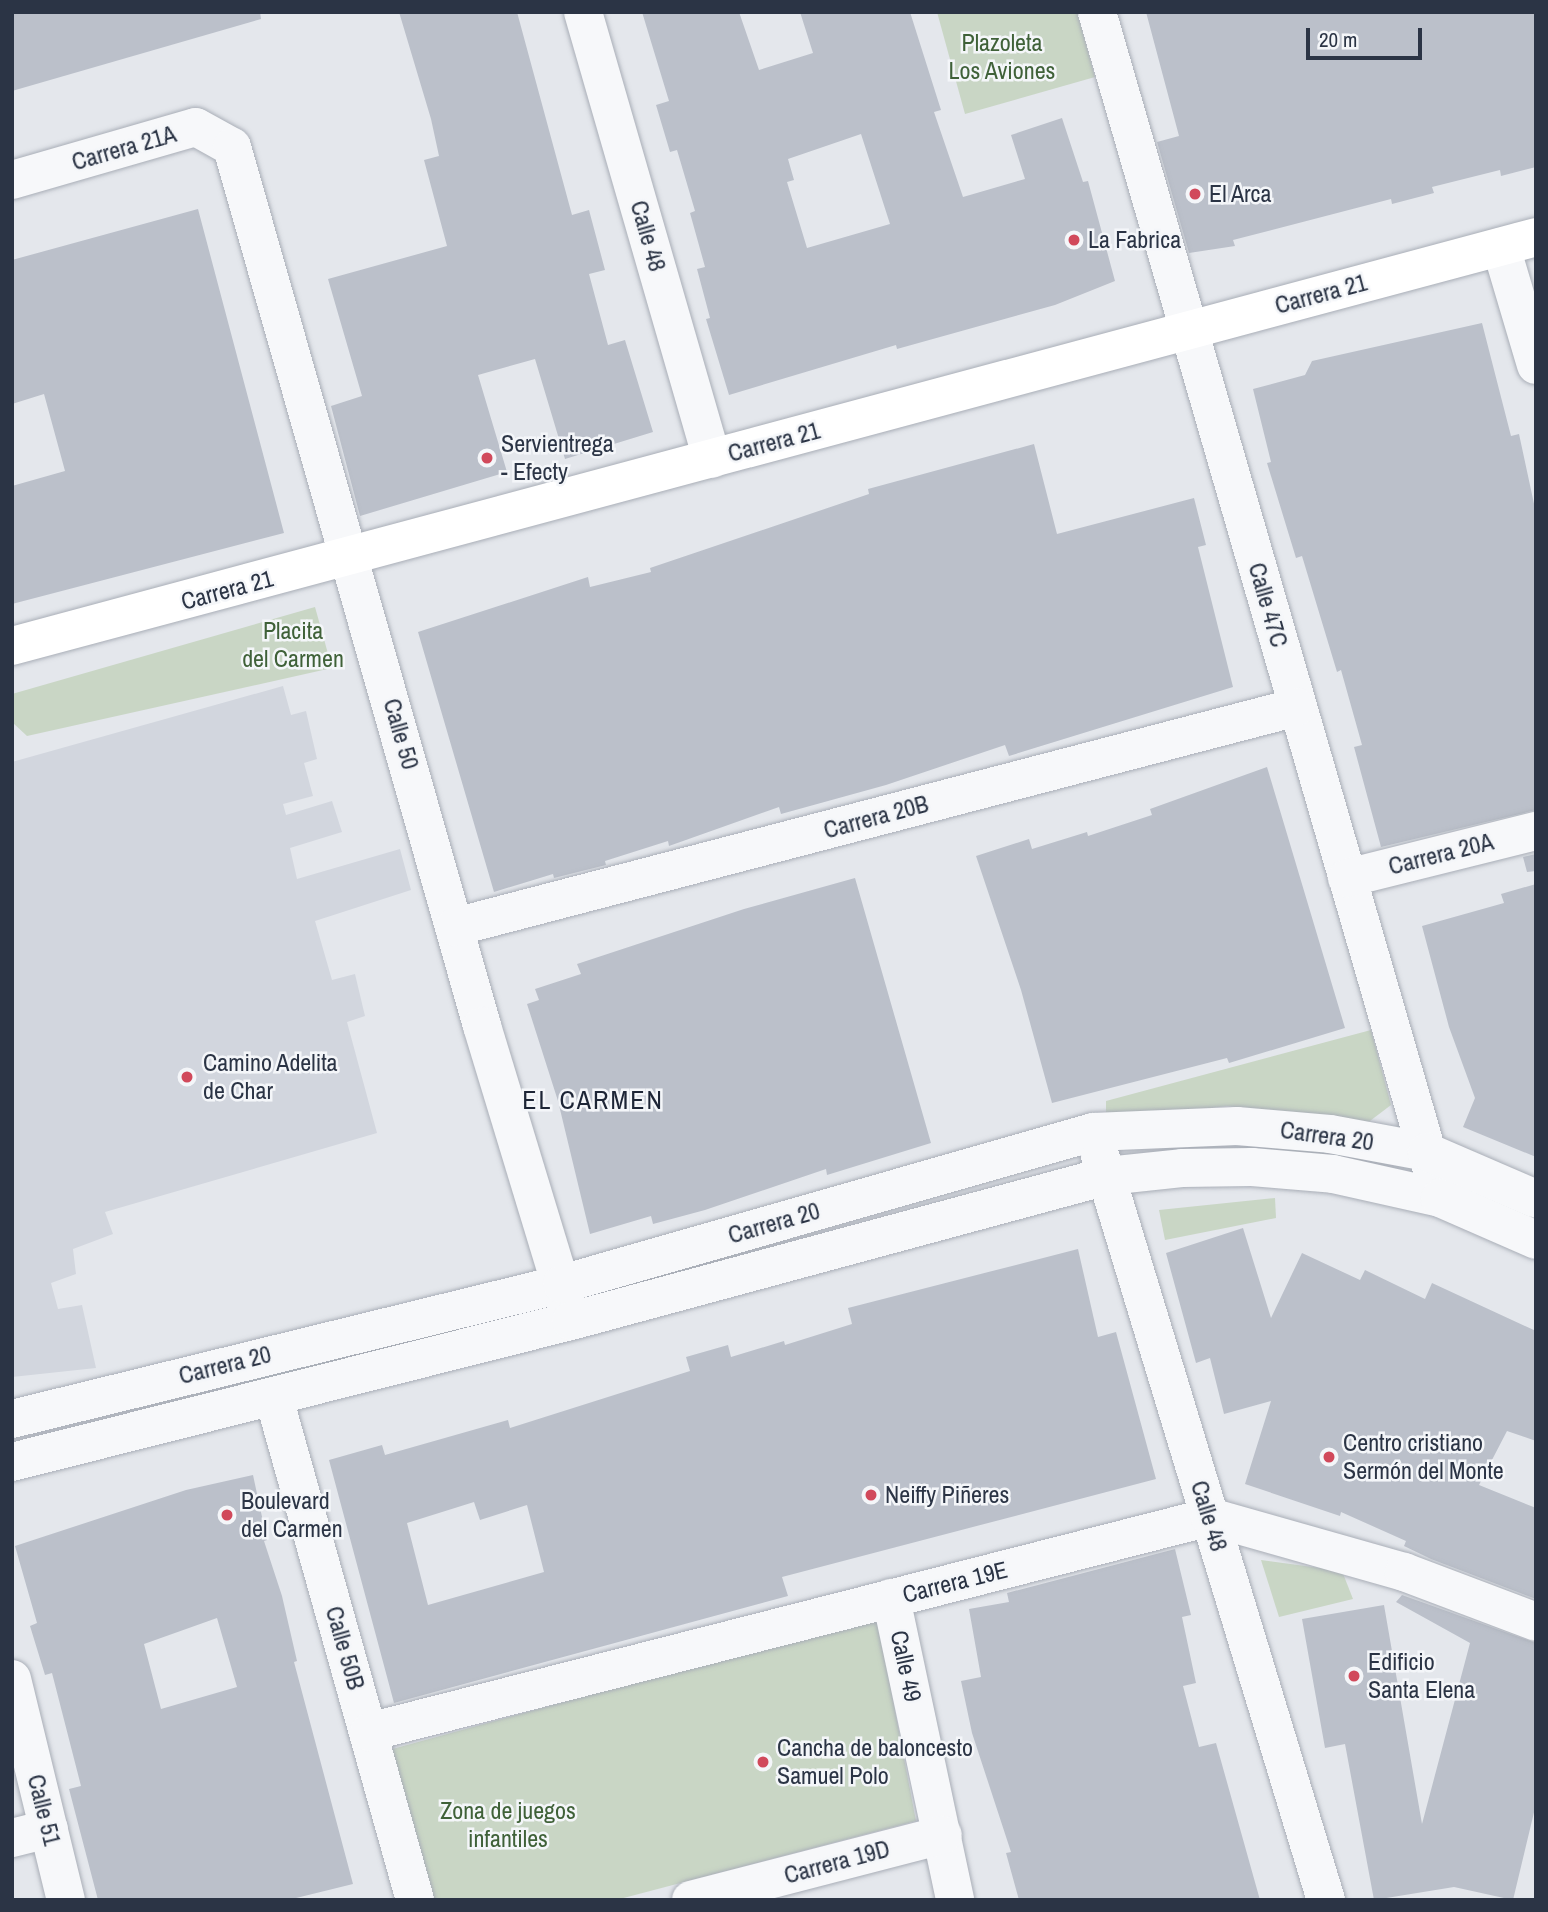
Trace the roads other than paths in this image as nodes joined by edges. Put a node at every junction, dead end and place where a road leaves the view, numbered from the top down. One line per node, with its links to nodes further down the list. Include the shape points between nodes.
1 (583, 12): 8 (street, Calle 48)
2 (1097, 12): 6 (street, Calle 47C)
3 (232, 147): 4 (street, Carrera 21A, via 196,127); 9 (street, Calle 50)
4 (12, 180)
5 (1518, 242): 6 (main road, Carrera 21); 7 (street)
6 (1188, 329): 8 (main road, Carrera 21); 11 (street, Calle 47C)
7 (1536, 365)
8 (712, 459): 9 (main road, Carrera 21)
9 (350, 558): 10 (main road, Carrera 21); 14 (street, Calle 50)
10 (12, 646)
11 (1297, 707): 13 (street, Calle 47C); 14 (street, Carrera 20B)
12 (1536, 831): 13 (street, Carrera 20A)
13 (1347, 878): 16 (street, Calle 47C)
14 (455, 927): 21 (street, Calle 50)
15 (1093, 1132): 16 (street, Carrera 20, via 1237,1126 1330,1134); 17 (street, Calle 48); 21 (street, Carrera 20)
16 (1427, 1152): 18 (street, Calle 47C); 19 (street, Carrera 20)
17 (1107, 1176): 18 (street, Carrera 20, via 1182,1167 1252,1167 1333,1174); 22 (street, Carrera 20); 26 (street, Calle 48)
18 (1440, 1198): 20 (street, Carrera 20)
19 (1536, 1199)
20 (1536, 1240)
21 (562, 1284): 22 (street, Calle 50); 24 (street, Carrera 20)
22 (571, 1321): 23 (street, Carrera 20)
23 (274, 1398): 25 (street, Carrera 20); 30 (street, Calle 50B)
24 (12, 1419)
25 (12, 1462)
26 (1210, 1517): 27 (street, Carrera 19E); 28 (street, via 1404,1572); 38 (street, Calle 48)
27 (891, 1598): 30 (street, Carrera 19E); 32 (street, Calle 49)
28 (1536, 1622)
29 (12, 1679): 31 (street, Calle 51)
30 (369, 1732): 35 (street, Calle 50B)
31 (49, 1829): 33 (street); 34 (street, Calle 51)
32 (943, 1835): 36 (street, Carrera 19D); 37 (street, Calle 49)
33 (12, 1838)
34 (66, 1900)
35 (415, 1900)
36 (691, 1900)
37 (955, 1900)
38 (1326, 1900)

